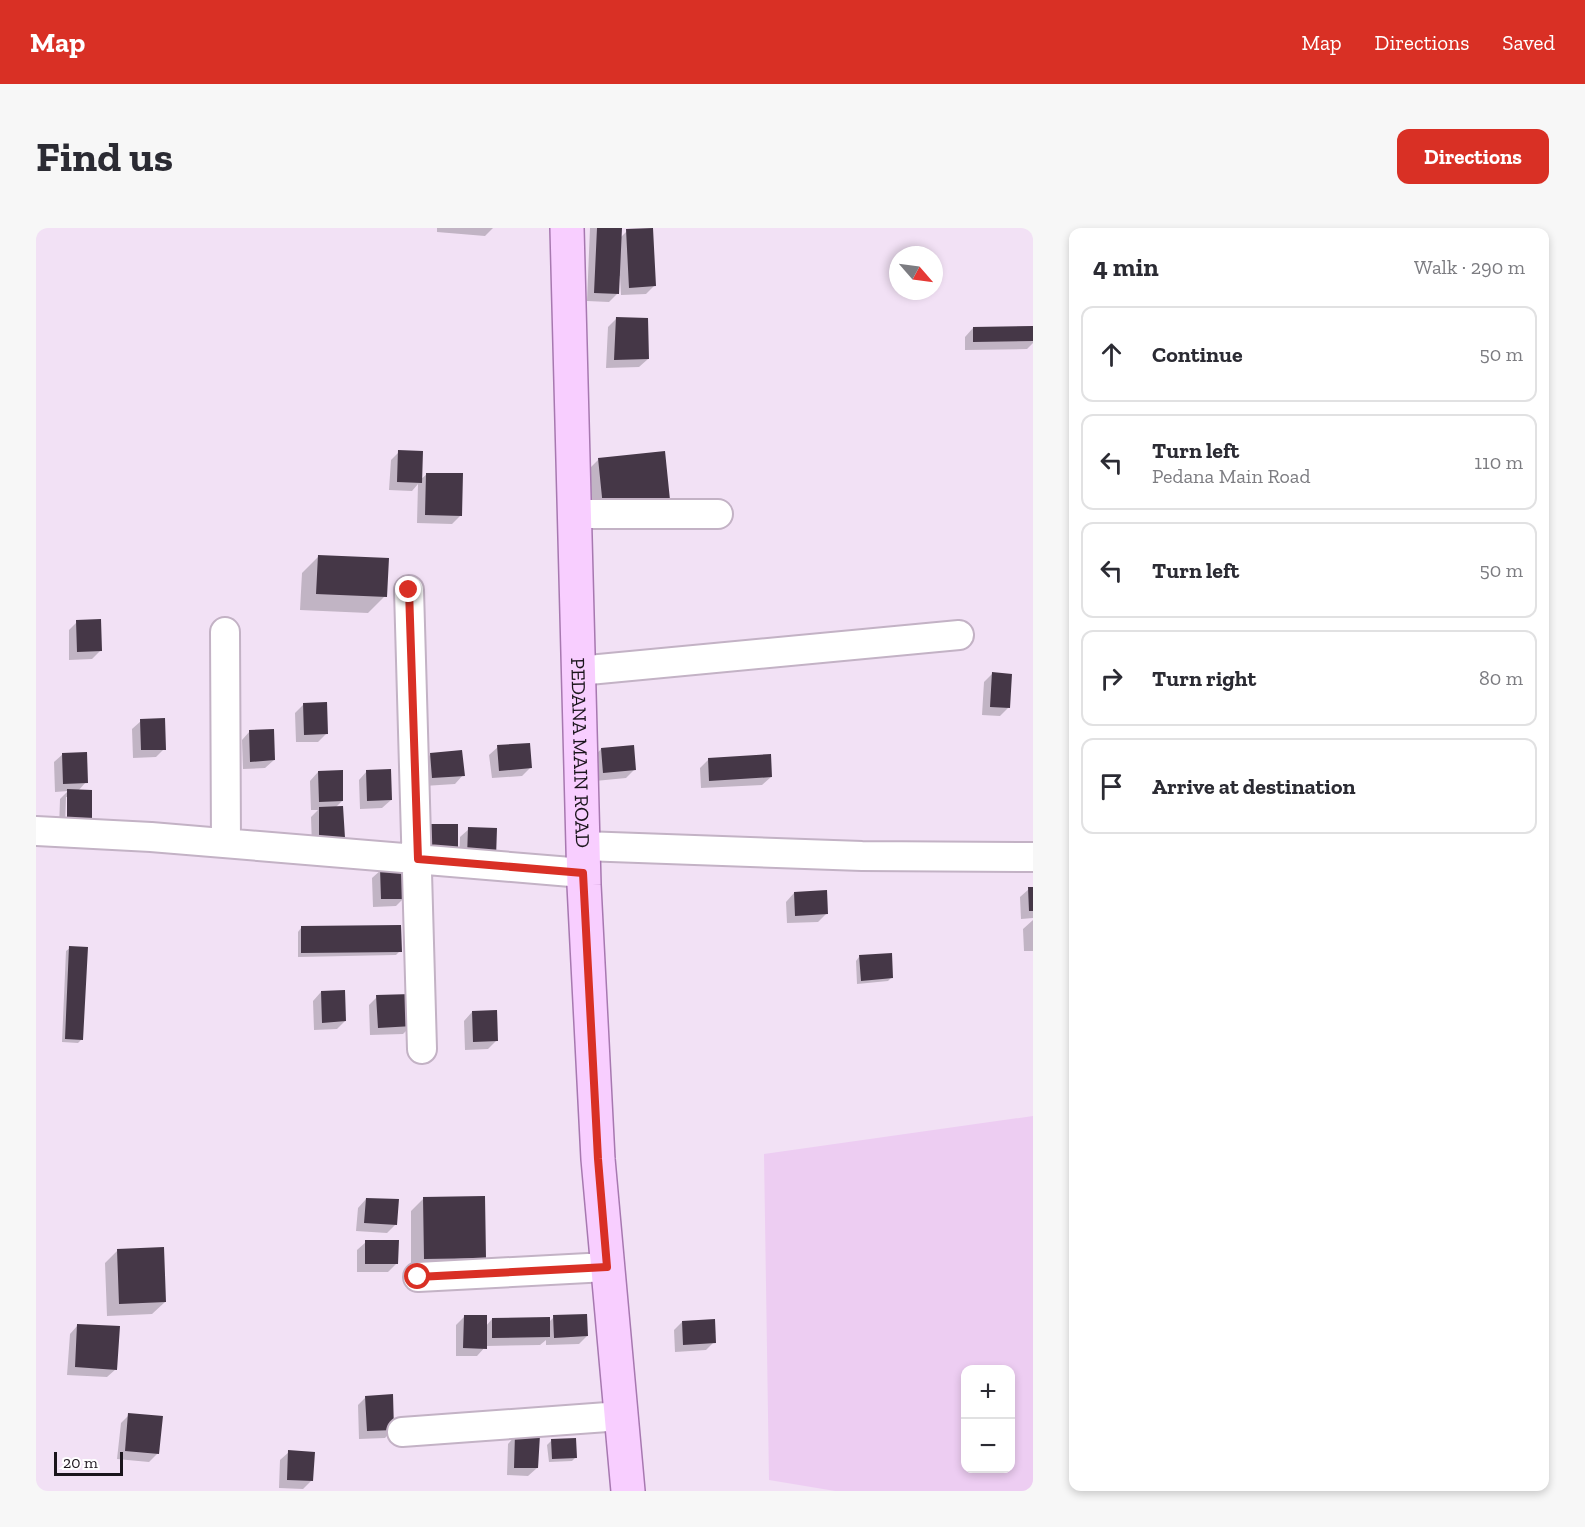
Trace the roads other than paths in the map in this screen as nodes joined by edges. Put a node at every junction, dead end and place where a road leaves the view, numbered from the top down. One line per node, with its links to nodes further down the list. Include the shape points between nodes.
1 (567, 228): 2 (main road, PEDANA MAIN ROAD)
2 (574, 514): 3 (street); 7 (main road, PEDANA MAIN ROAD)
3 (718, 514)
4 (409, 590): 11 (street)
5 (225, 632): 9 (street)
6 (958, 636): 7 (street)
7 (578, 671): 12 (main road, PEDANA MAIN ROAD)
8 (36, 831): 9 (street)
9 (226, 843): 11 (street)
10 (1033, 857): 12 (street)
11 (418, 859): 12 (street); 13 (street)
12 (583, 859): 14 (main road, PEDANA MAIN ROAD)
13 (422, 1049)
14 (607, 1267): 15 (street); 16 (main road, PEDANA MAIN ROAD)
15 (418, 1277)
16 (621, 1416): 17 (street); 18 (main road, PEDANA MAIN ROAD)
17 (402, 1432)
18 (628, 1491)

